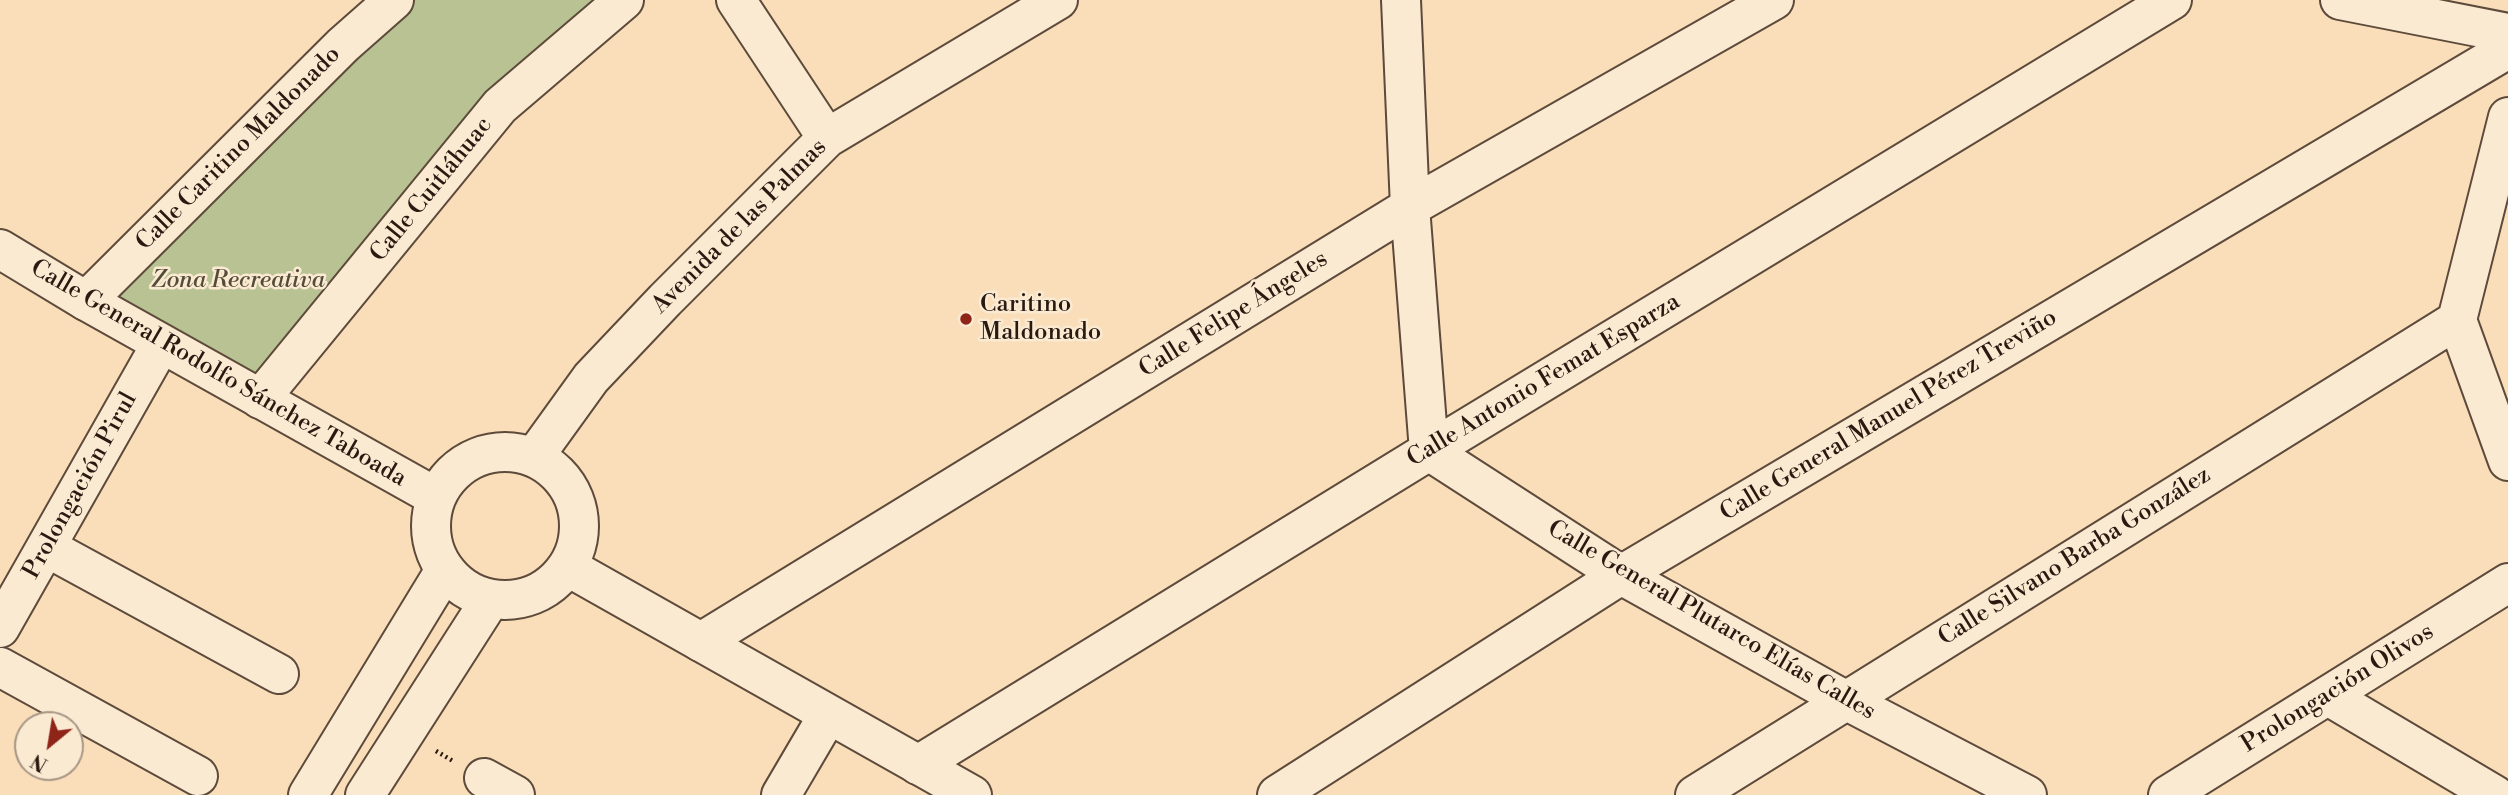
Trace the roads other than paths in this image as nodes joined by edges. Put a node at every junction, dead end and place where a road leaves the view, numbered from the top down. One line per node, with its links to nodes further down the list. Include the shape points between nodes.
1 (394, 0): 15 (street, Calle Caritino Maldonado, via 343,45)
2 (624, 0): 18 (street, Calle Cuitláhuac, via 500,106)
3 (736, 0): 12 (street)
4 (1058, 0): 12 (street, Avenida de las Palmas)
5 (1401, 0): 13 (street)
6 (1774, 0): 13 (street, Calle Felipe Ángeles)
7 (2172, 0): 19 (street, Calle Antonio Femat Esparza)
8 (2340, 0): 9 (street)
9 (2508, 33)
10 (2508, 48): 26 (street, Calle General Manuel Pérez Treviño)
11 (2508, 117): 16 (street)
12 (827, 138): 20 (street, Avenida de las Palmas, via 591,378)
13 (1410, 207): 19 (street); 30 (street, Calle Felipe Ángeles)
14 (0, 249): 15 (street, Calle General Rodolfo Sánchez Taboada)
15 (86, 302): 17 (street, Calle General Rodolfo Sánchez Taboada)
16 (2457, 320): 21 (street); 34 (street, Calle Silvano Barba González)
17 (161, 344): 18 (street, Calle General Rodolfo Sánchez Taboada); 23 (street, Prolongación Pirul)
18 (260, 399): 22 (street, Calle General Rodolfo Sánchez Taboada)
19 (1429, 451): 26 (street, Calle General Plutarco Elías Calles); 36 (street, Calle Antonio Femat Esparza)
20 (534, 457): 22 (street, via 492,452 467,461 452,473); 24 (street, via 554,469 570,489 580,518 578,544)
21 (2508, 461)
22 (436, 497): 25 (street, via 430,520 434,546)
23 (46, 547): 29 (street, Prolongación Pirul); 32 (street)
24 (568, 568): 28 (street, via 549,587 525,598); 30 (street)
25 (445, 570): 28 (street, via 464,588); 38 (street)
26 (1621, 575): 34 (street, Calle General Plutarco Elías Calles); 42 (street, Calle General Manuel Pérez Treviño)
27 (2508, 583): 33 (street, Prolongación Olivos)
28 (490, 600): 39 (street)
29 (5, 608)
30 (701, 642): 35 (street)
31 (0, 667): 37 (street)
32 (279, 674)
33 (2328, 696): 45 (street, Prolongación Olivos); 46 (street)
34 (1845, 700): 43 (street, Calle Silvano Barba González); 44 (street, Calle General Plutarco Elías Calles)
35 (828, 715): 36 (street); 40 (street)
36 (918, 765): 41 (street)
37 (198, 776)
38 (309, 795)
39 (365, 795)
40 (781, 795)
41 (972, 795)
42 (1277, 795)
43 (1695, 795)
44 (2027, 795)
45 (2168, 795)
46 (2495, 795)

